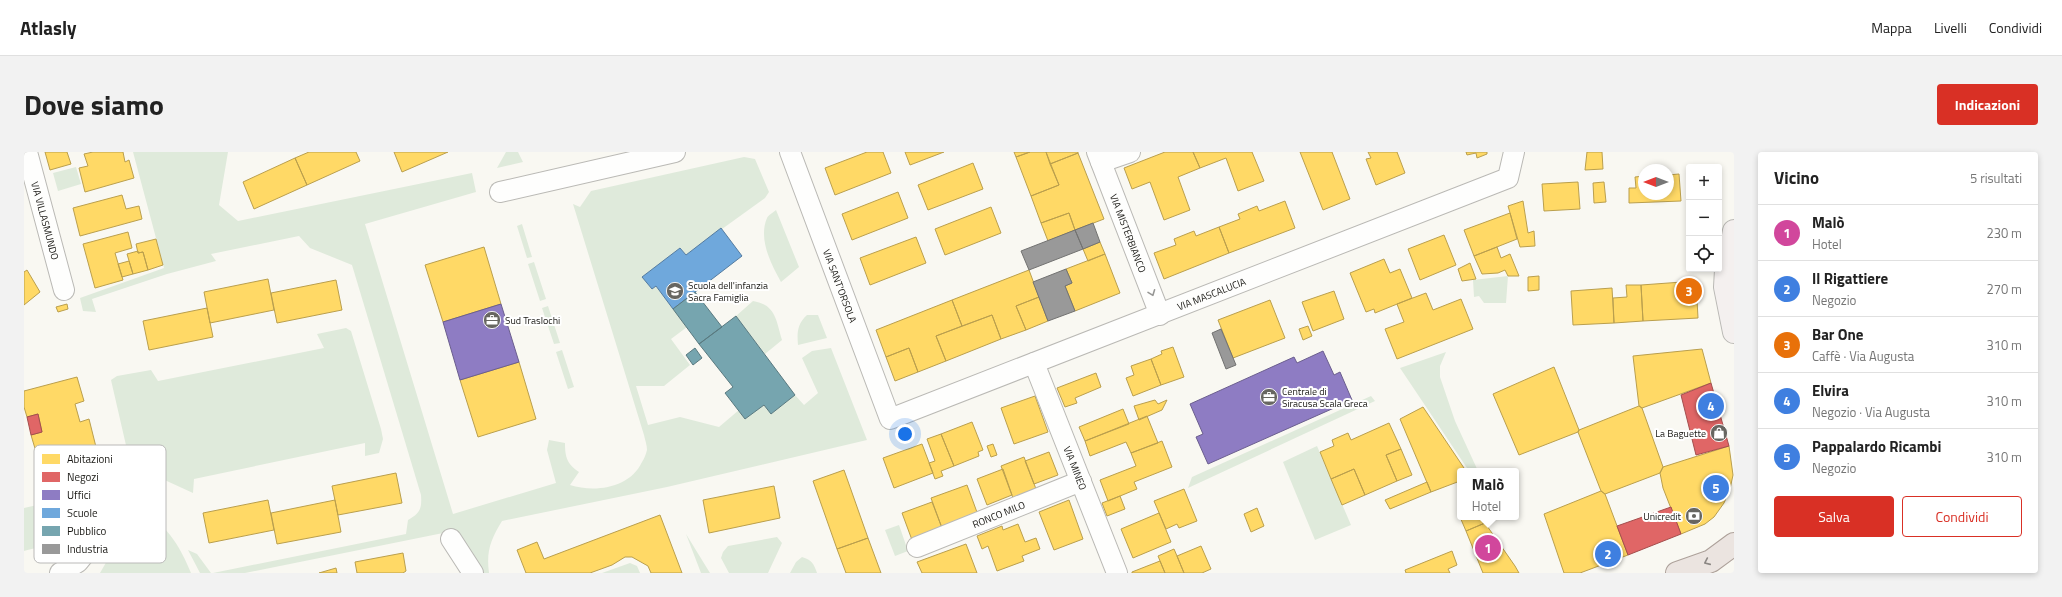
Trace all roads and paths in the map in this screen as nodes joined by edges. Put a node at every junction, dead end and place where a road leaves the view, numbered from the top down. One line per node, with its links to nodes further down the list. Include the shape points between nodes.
1 (27, 152): 9 (street, VIA VILLASMUNDO)
2 (675, 152): 7 (street)
3 (790, 152): 13 (street, VIA SANT'ORSOLA)
4 (1130, 152): 6 (street)
5 (1514, 152): 10 (street, VIA MASCALUCIA, via 1508,178)
6 (1099, 157): 10 (street, VIA MISTERBIANCO, one-way to 10)
7 (500, 192)
8 (1734, 231): 11 (main road, via 1725,287)
9 (64, 290)
10 (1160, 314): 12 (street, VIA MASCALUCIA)
11 (1734, 332)
12 (1034, 363): 13 (street, VIA MASCALUCIA); 14 (street, VIA MINEO)
13 (890, 419)
14 (1081, 481): 17 (street, RONCO MILO); 21 (street, VIA MINEO)
15 (452, 539): 20 (street)
16 (1734, 544): 22 (main road, one-way to 22, via 1711,561)
17 (917, 547)
18 (76, 563): 19 (street)
19 (60, 573)
20 (473, 573)
21 (1117, 573)
22 (1677, 573)

